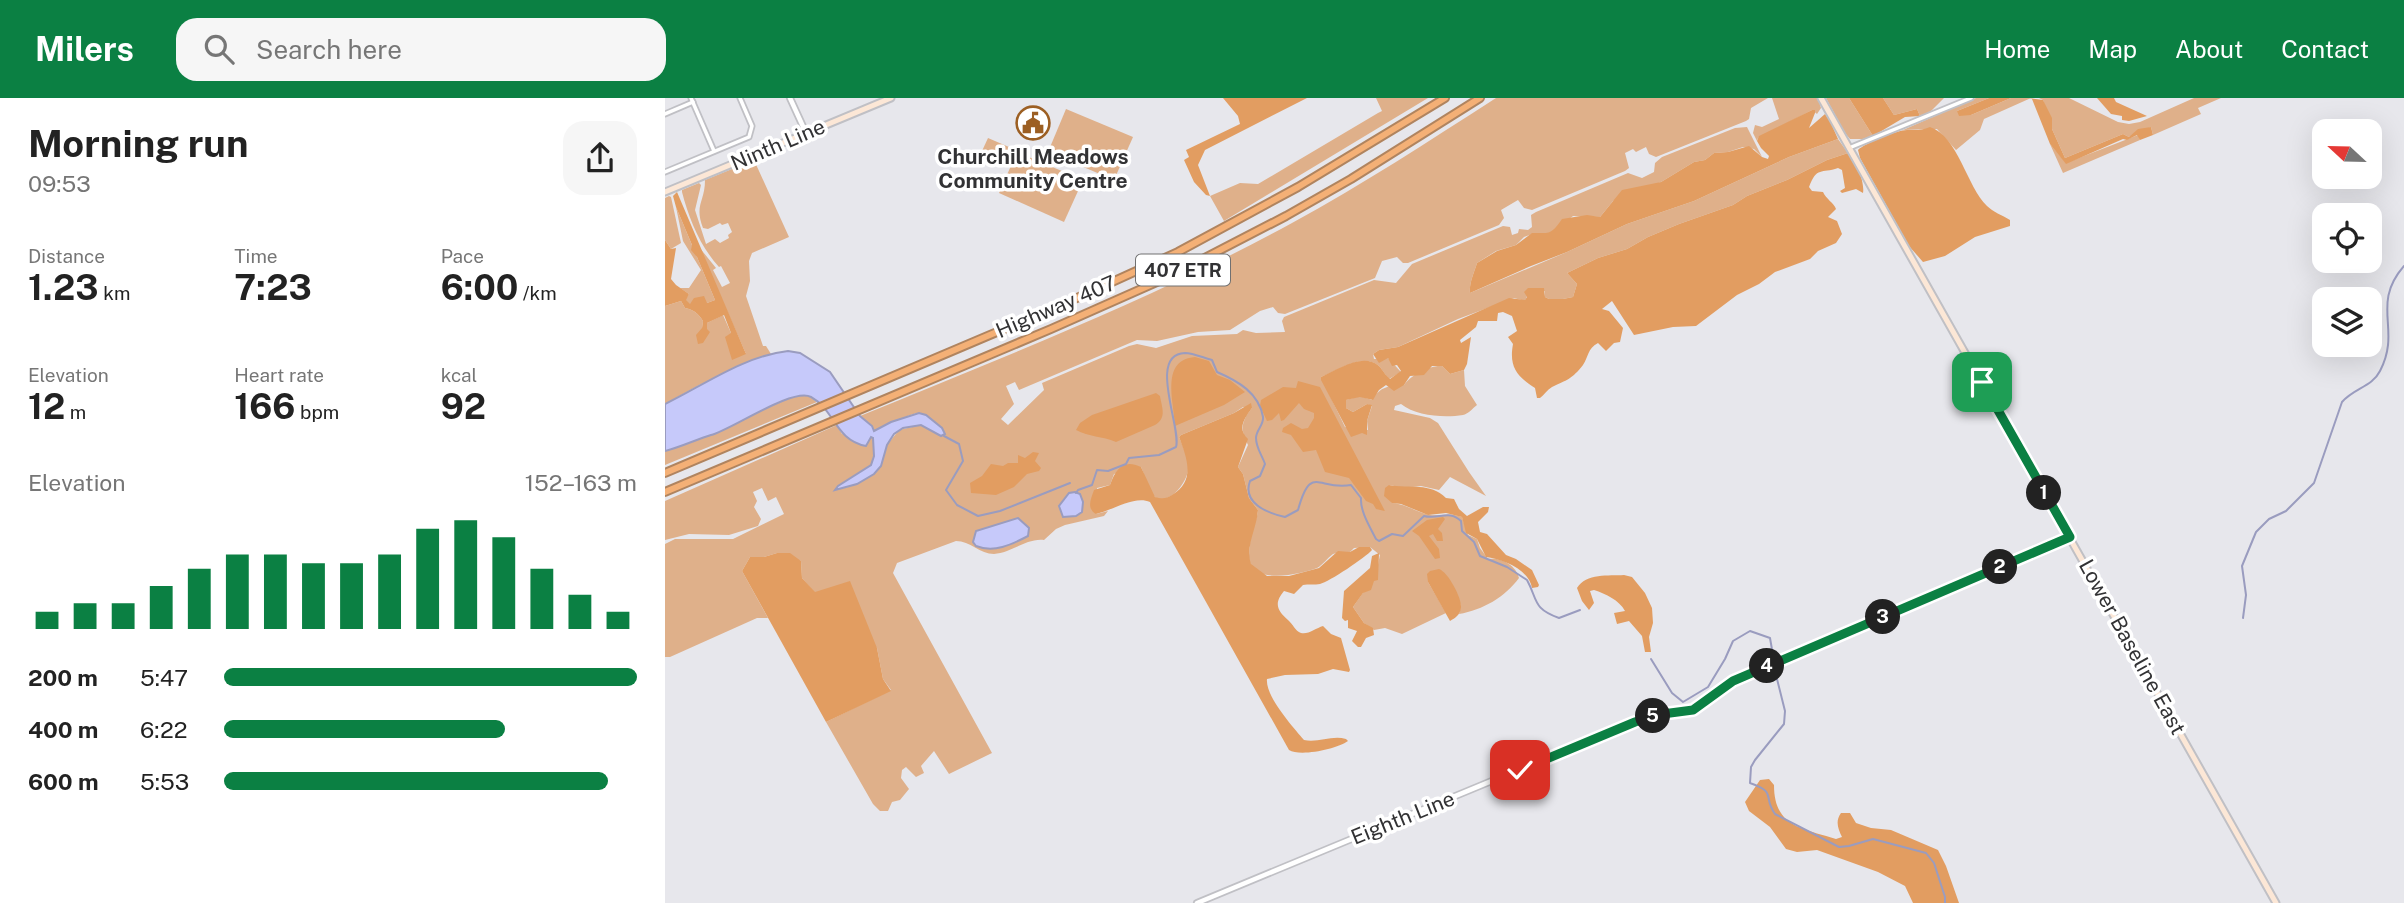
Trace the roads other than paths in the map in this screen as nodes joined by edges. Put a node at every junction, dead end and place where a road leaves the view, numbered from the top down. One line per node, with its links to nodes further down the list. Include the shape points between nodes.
1 (740, 98): 12 (street, via 752,132)
2 (790, 98): 10 (street)
3 (891, 98): 10 (main road, Ninth Line)
4 (1445, 98): 15 (highway, Highway 407 / 407 ETR, via 1215,234 1118,280)
5 (1480, 98): 16 (highway, Highway 407 / 407 ETR, via 1217,253 1115,301)
6 (1821, 98): 11 (main road, Lower Baseline East)
7 (1971, 98): 11 (street)
8 (692, 100): 9 (street); 12 (street)
9 (665, 114)
10 (806, 134): 14 (main road, Ninth Line)
11 (1849, 148): 17 (main road, Lower Baseline East)
12 (714, 151): 13 (street)
13 (665, 172)
14 (665, 192)
15 (665, 473)
16 (665, 492)
17 (2070, 537): 18 (street, Eighth Line, via 1771,664 1724,686 1693,710 1635,722); 19 (main road, Lower Baseline East)
18 (1197, 903)
19 (2276, 903)

